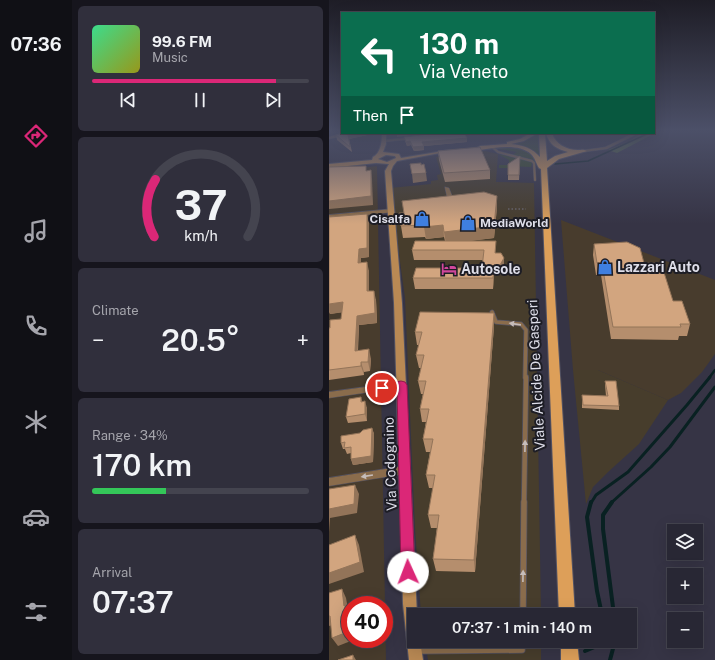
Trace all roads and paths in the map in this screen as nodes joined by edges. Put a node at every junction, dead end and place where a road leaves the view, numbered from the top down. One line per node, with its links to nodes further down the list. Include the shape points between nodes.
1 (360, 162): 8 (street)
2 (380, 162): 10 (street)
3 (393, 162): 10 (street)
4 (533, 162): 11 (lane)
5 (539, 162): 9 (main road)
6 (544, 162): 9 (main road, Viale Alcide De Gasperi)
7 (550, 162): 9 (main road)
8 (329, 166)
9 (544, 170): 24 (main road, Viale Alcide De Gasperi)
10 (388, 171): 16 (street, Via Codognino)
11 (535, 180)
12 (447, 188): 13 (street)
13 (451, 201)
14 (508, 209): 15 (path)
15 (525, 209)
16 (392, 211): 17 (street); 19 (street, Via Codognino, via 399,303)
17 (329, 217)
18 (492, 312): 23 (lane, one-way to 18, via 526,330 521,324 496,322)
19 (401, 385): 20 (street); 21 (street, Via Codognino)
20 (329, 395)
21 (405, 470): 22 (street, one-way to 22); 27 (street, Via Codognino, via 409,604)
22 (329, 482)
23 (523, 608)
24 (567, 608)
25 (522, 648): 27 (lane)
26 (569, 648): 28 (main road)
27 (415, 656)
28 (570, 660)

